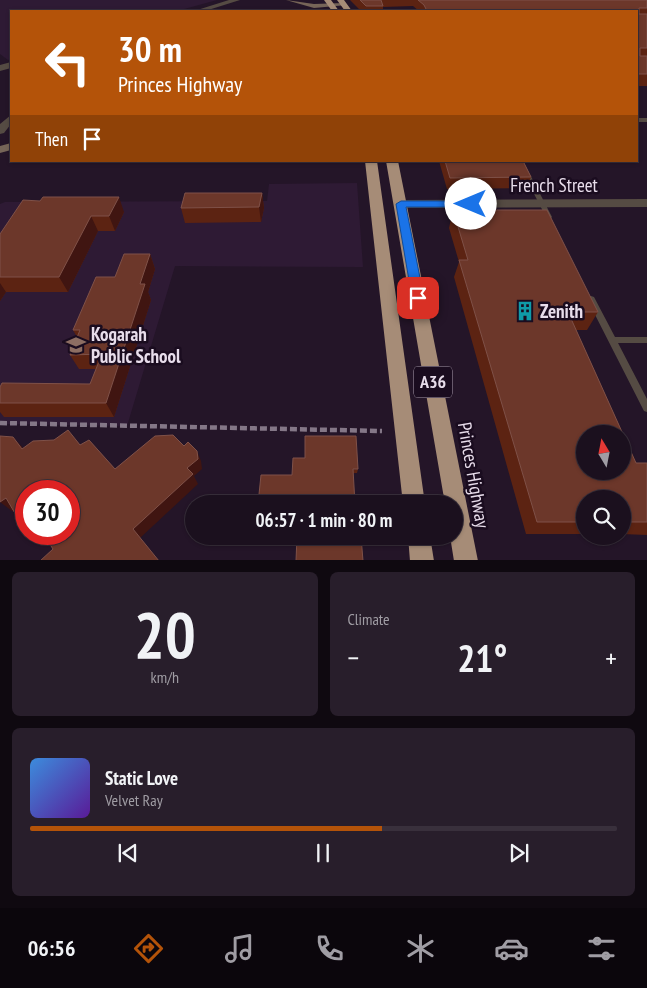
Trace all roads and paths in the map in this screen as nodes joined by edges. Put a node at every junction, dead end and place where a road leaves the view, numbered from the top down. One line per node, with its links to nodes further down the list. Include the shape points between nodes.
1 (237, 0): 5 (street)
2 (289, 0): 4 (main road)
3 (342, 2): 4 (main road)
4 (332, 6)
5 (202, 10)
6 (10, 119): 7 (street)
7 (0, 131)
8 (371, 162): 21 (highway, A36)
9 (392, 162): 13 (highway, Princes Highway / A36)
10 (521, 162): 11 (lane)
11 (542, 203): 12 (street, French Street); 13 (street, French Street); 14 (lane)
12 (647, 203)
13 (401, 204): 24 (highway, Princes Highway / A36)
14 (555, 229)
15 (586, 289): 16 (lane)
16 (612, 340): 17 (lane); 18 (lane)
17 (647, 340)
18 (647, 408)
19 (0, 423): 20 (path)
20 (382, 431)
21 (413, 495)
22 (420, 545): 23 (highway)
23 (422, 560)
24 (466, 560)

